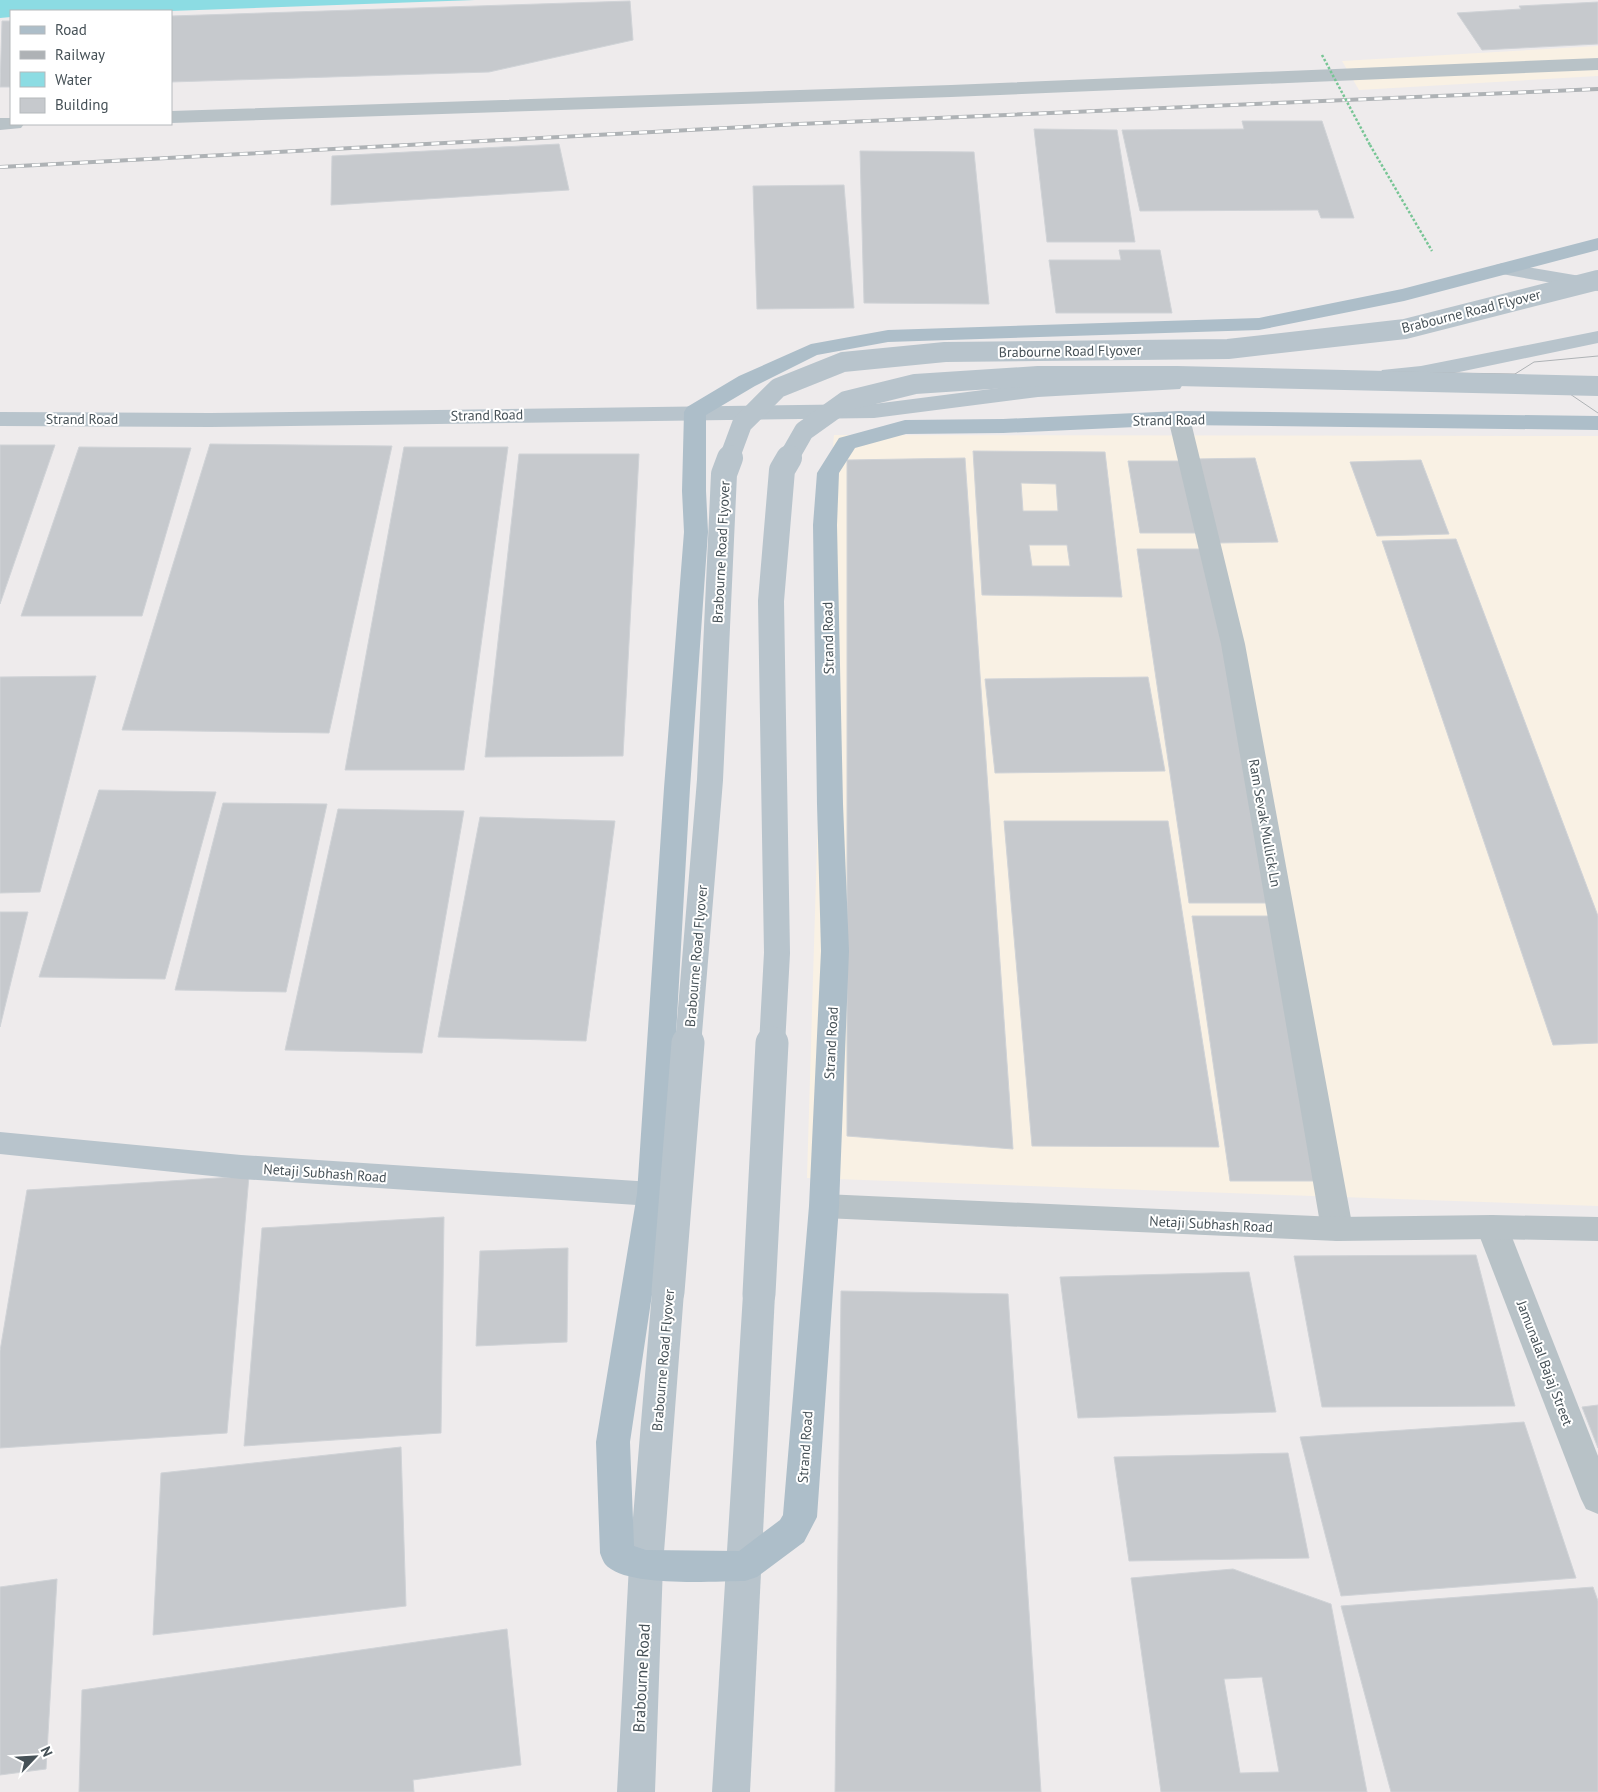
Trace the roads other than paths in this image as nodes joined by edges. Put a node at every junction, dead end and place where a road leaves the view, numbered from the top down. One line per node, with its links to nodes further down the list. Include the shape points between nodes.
1 (1598, 64): 2 (street, via 951,91)
2 (172, 117)
3 (1598, 244): 4 (main road)
4 (1503, 269): 6 (main road); 9 (main road, via 1404,294 1258,324 888,336 811,350 747,381)
5 (1598, 280): 20 (main road, Brabourne Road Flyover, bridge, via 1405,329 1228,349 945,352 842,362 778,388 742,424 724,474 710,780)
6 (1598, 285)
7 (1598, 337): 9 (main road, Strand Road, via 1421,373 1038,390 874,412)
8 (1598, 386): 21 (main road, Brabourne Road Flyover, bridge, via 1038,376 915,384 846,400 804,431 782,470 771,601 777,953)
9 (695, 412): 11 (main road, Strand Road, via 210,420); 14 (main road, via 696,532)
10 (1179, 418): 12 (main road, Strand Road); 15 (main road, Strand Road, via 905,427 847,443 828,473 825,525 835,951); 17 (street, Ram Sevak Mullick Ln, via 1233,644)
11 (0, 419)
12 (1597, 424)
13 (0, 1143): 14 (main road, Netaji Subhash Road, via 241,1167)
14 (652, 1194): 20 (main road, via 613,1442 618,1553 630,1562)
15 (824, 1206): 17 (street, Netaji Subhash Road); 21 (main road, Strand Road, via 800,1517 792,1531)
16 (1492, 1227): 17 (street, Netaji Subhash Road); 18 (street, Netaji Subhash Road); 19 (street, Jamunalal Bajaj Street)
17 (1337, 1229)
18 (1598, 1229)
19 (1598, 1499)
20 (646, 1565): 21 (main road); 22 (main road, Brabourne Road)
21 (745, 1566): 23 (main road)
22 (636, 1792)
23 (731, 1792)

